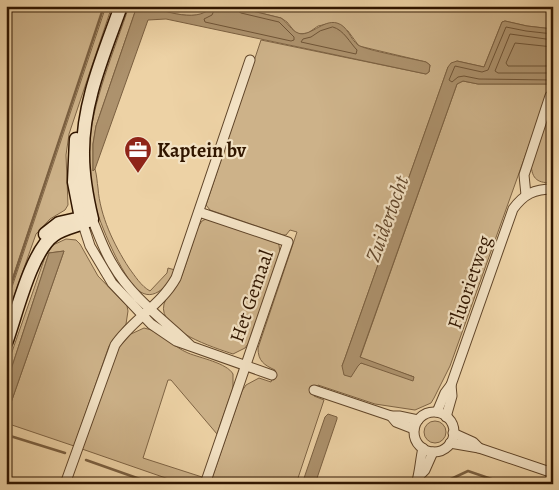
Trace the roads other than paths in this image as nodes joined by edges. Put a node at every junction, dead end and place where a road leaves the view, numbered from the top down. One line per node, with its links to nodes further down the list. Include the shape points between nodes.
1 (120, 6): 7 (street, via 92,92 84,130)
2 (250, 60): 6 (street)
3 (550, 96): 5 (street, via 524,175)
4 (553, 189): 5 (street, via 541,189)
5 (526, 195): 14 (street, Fluorietweg, via 513,209)
6 (199, 212): 8 (street, via 176,278); 12 (street, Het Gemaal, via 288,242)
7 (85, 220): 8 (street, via 114,266); 9 (street, via 90,246 104,271 118,291); 10 (street, via 52,236 44,244 34,262)
8 (150, 309): 9 (street); 11 (street)
9 (143, 316): 11 (street, via 167,336); 26 (street, via 112,350)
10 (6, 344)
11 (191, 346): 12 (street)
12 (245, 366): 13 (street); 27 (street)
13 (272, 375)
14 (452, 385): 16 (street, Fluorietweg); 17 (street, Fluorietweg)
15 (314, 390): 18 (street, via 399,416)
16 (437, 412): 17 (street); 18 (street, via 424,415)
17 (446, 417): 19 (street)
18 (416, 425): 21 (street, via 415,438)
19 (454, 433): 20 (street); 22 (street)
20 (450, 443): 22 (street); 23 (street, via 443,450)
21 (423, 448): 23 (street); 25 (street)
22 (479, 448): 24 (street)
23 (433, 452): 25 (street)
24 (553, 473)
25 (417, 480)
26 (64, 484)
27 (205, 484)

